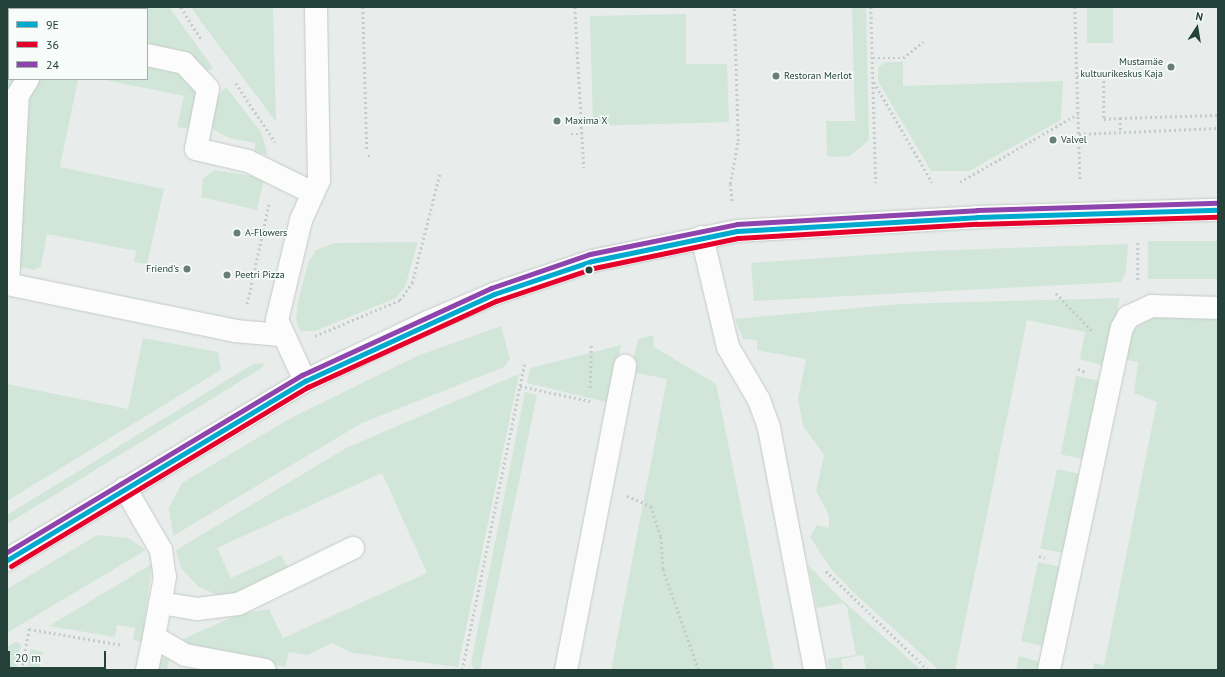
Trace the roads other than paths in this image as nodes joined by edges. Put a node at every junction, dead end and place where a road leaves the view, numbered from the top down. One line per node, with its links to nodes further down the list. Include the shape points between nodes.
1 (316, 7): 4 (street, via 320,152 319,180)
2 (148, 55): 4 (street, via 184,63 208,89 196,149 261,166)
3 (27, 80): 7 (street, via 18,95)
4 (313, 193): 9 (street, via 301,220 277,320)
5 (1218, 210): 6 (street, via 977,217 737,231)
6 (702, 237): 11 (street, via 592,261 494,294); 19 (street, via 728,347 759,400 770,428)
7 (7, 284): 9 (street, via 235,331)
8 (1218, 308): 20 (street, via 1167,305 1138,310 1128,317 1122,328)
9 (281, 335): 11 (street)
10 (625, 366): 18 (street)
11 (305, 381): 12 (street)
12 (125, 488): 14 (street); 15 (street, via 161,550 165,577)
13 (353, 548): 15 (street, via 238,604 197,608)
14 (7, 560)
15 (160, 603): 16 (street)
16 (150, 652): 17 (street, via 185,655)
17 (266, 670)
18 (566, 670)
19 (815, 670)
20 (1049, 670)

